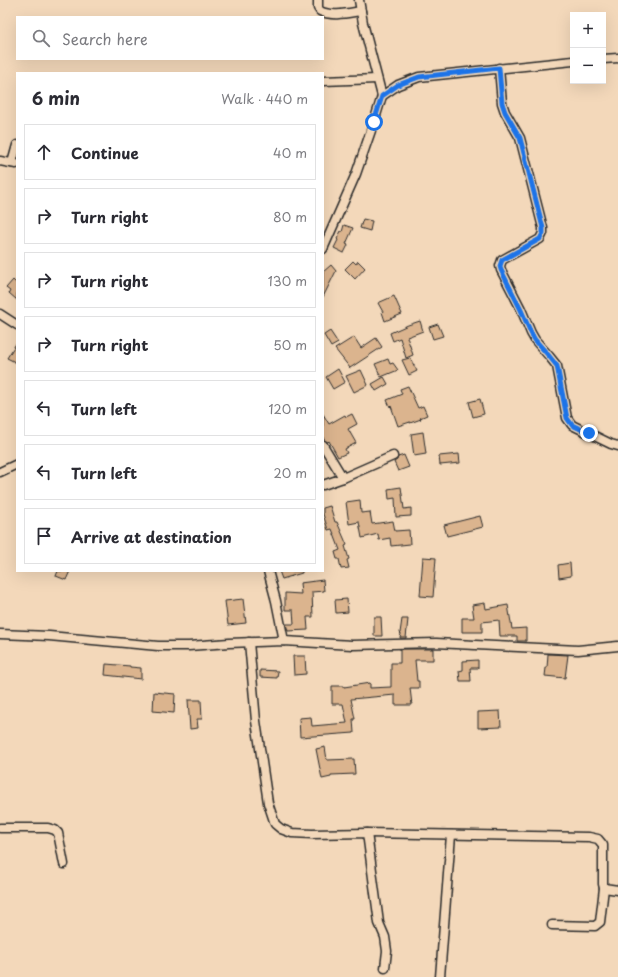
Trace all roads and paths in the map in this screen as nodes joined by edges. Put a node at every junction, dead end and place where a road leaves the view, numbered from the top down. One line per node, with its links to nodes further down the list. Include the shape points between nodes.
1 (318, 0): 3 (street, via 318,8 325,13)
2 (359, 0): 3 (street)
3 (361, 12): 8 (street)
4 (618, 58): 5 (street)
5 (606, 59)
6 (570, 61): 7 (street)
7 (499, 68): 10 (street, via 419,77 398,85); 17 (street, via 502,103 520,138 543,228 540,239 502,260 501,270 535,340 557,366 567,418 572,425)
8 (377, 79): 9 (street); 10 (street)
9 (324, 81)
10 (382, 96): 14 (street, via 356,174)
11 (16, 151): 13 (street)
12 (0, 161): 13 (street)
13 (14, 164)
14 (324, 247)
15 (0, 314): 16 (street)
16 (16, 324)
17 (618, 446)
18 (324, 447): 22 (street)
19 (393, 456): 22 (street)
20 (16, 464): 21 (street)
21 (0, 472)
22 (343, 478): 23 (street)
23 (324, 485)
24 (268, 572): 27 (street)
25 (0, 634): 26 (street, via 158,646)
26 (249, 642): 27 (street); 30 (street, via 256,721 268,803 275,824 292,833)
27 (284, 642): 28 (street, via 352,645 436,643 578,650)
28 (618, 646)
29 (0, 828): 32 (street, via 55,830 58,833)
30 (367, 833): 31 (street); 36 (street, via 379,923 387,951)
31 (451, 835): 33 (street, via 598,839 603,845); 37 (street)
32 (64, 864)
33 (604, 888): 34 (street); 35 (street, via 600,922 595,926)
34 (618, 890)
35 (552, 925)
36 (385, 968)
37 (440, 977)

